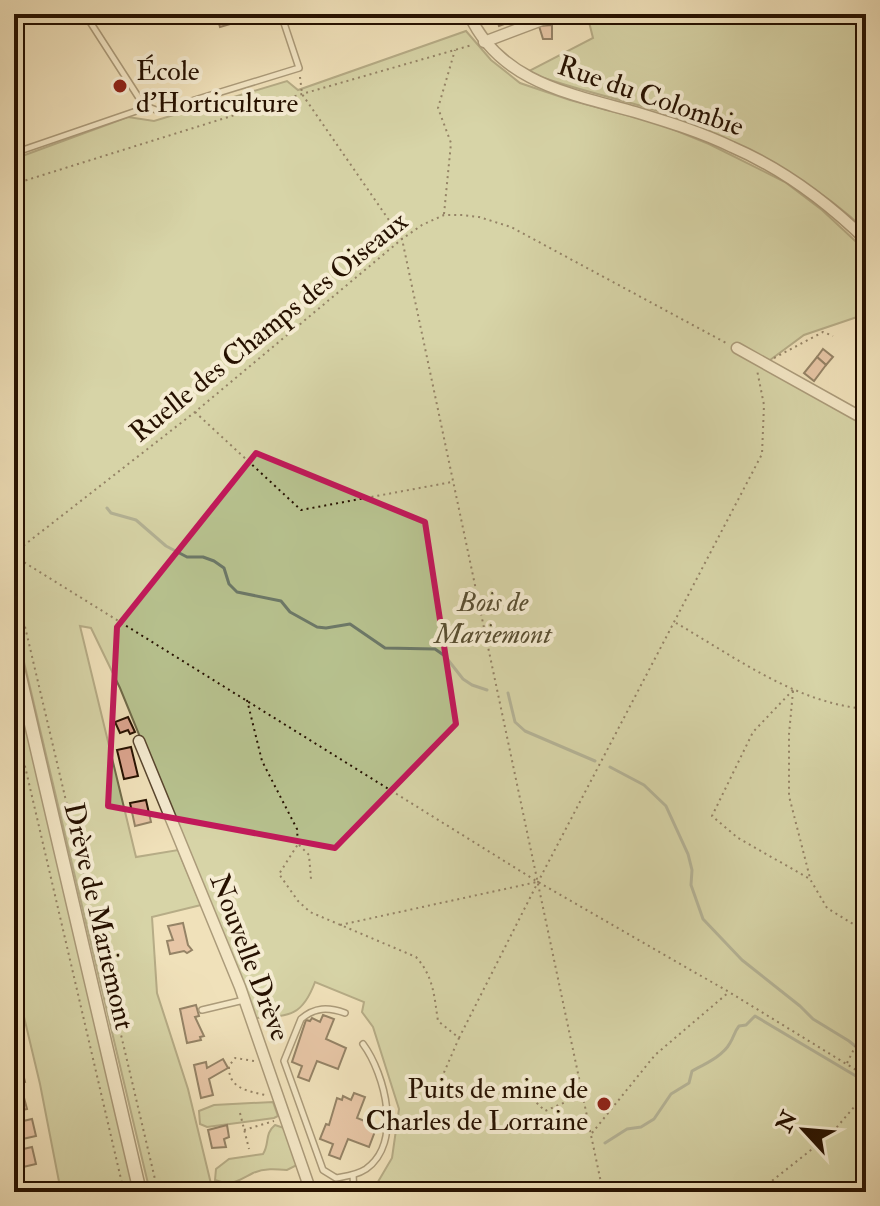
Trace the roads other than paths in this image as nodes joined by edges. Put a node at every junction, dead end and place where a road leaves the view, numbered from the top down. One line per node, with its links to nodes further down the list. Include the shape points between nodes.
1 (85, 14): 6 (lane)
2 (281, 14): 6 (lane, via 299,68 165,110)
3 (469, 14): 5 (street, Rue du Colombie)
4 (558, 14): 5 (street)
5 (484, 42): 8 (street, Rue du Colombie, via 524,74 562,92 694,130 773,166)
6 (148, 107): 7 (lane)
7 (14, 153)
8 (866, 240)
9 (737, 348): 10 (street)
10 (866, 420)
11 (14, 651): 18 (street, Drève de Mariemont)
12 (139, 741): 13 (street, Nouvelle Drève)
13 (244, 1000): 14 (lane); 19 (street, Nouvelle Drève)
14 (202, 1010)
15 (345, 1013): 17 (lane, via 328,1007 305,1015 284,1061 323,1170 336,1178)
16 (363, 1044): 17 (lane, via 380,1075 386,1128 378,1156)
17 (353, 1175): 20 (lane)
18 (140, 1192)
19 (311, 1192)
20 (354, 1192)

